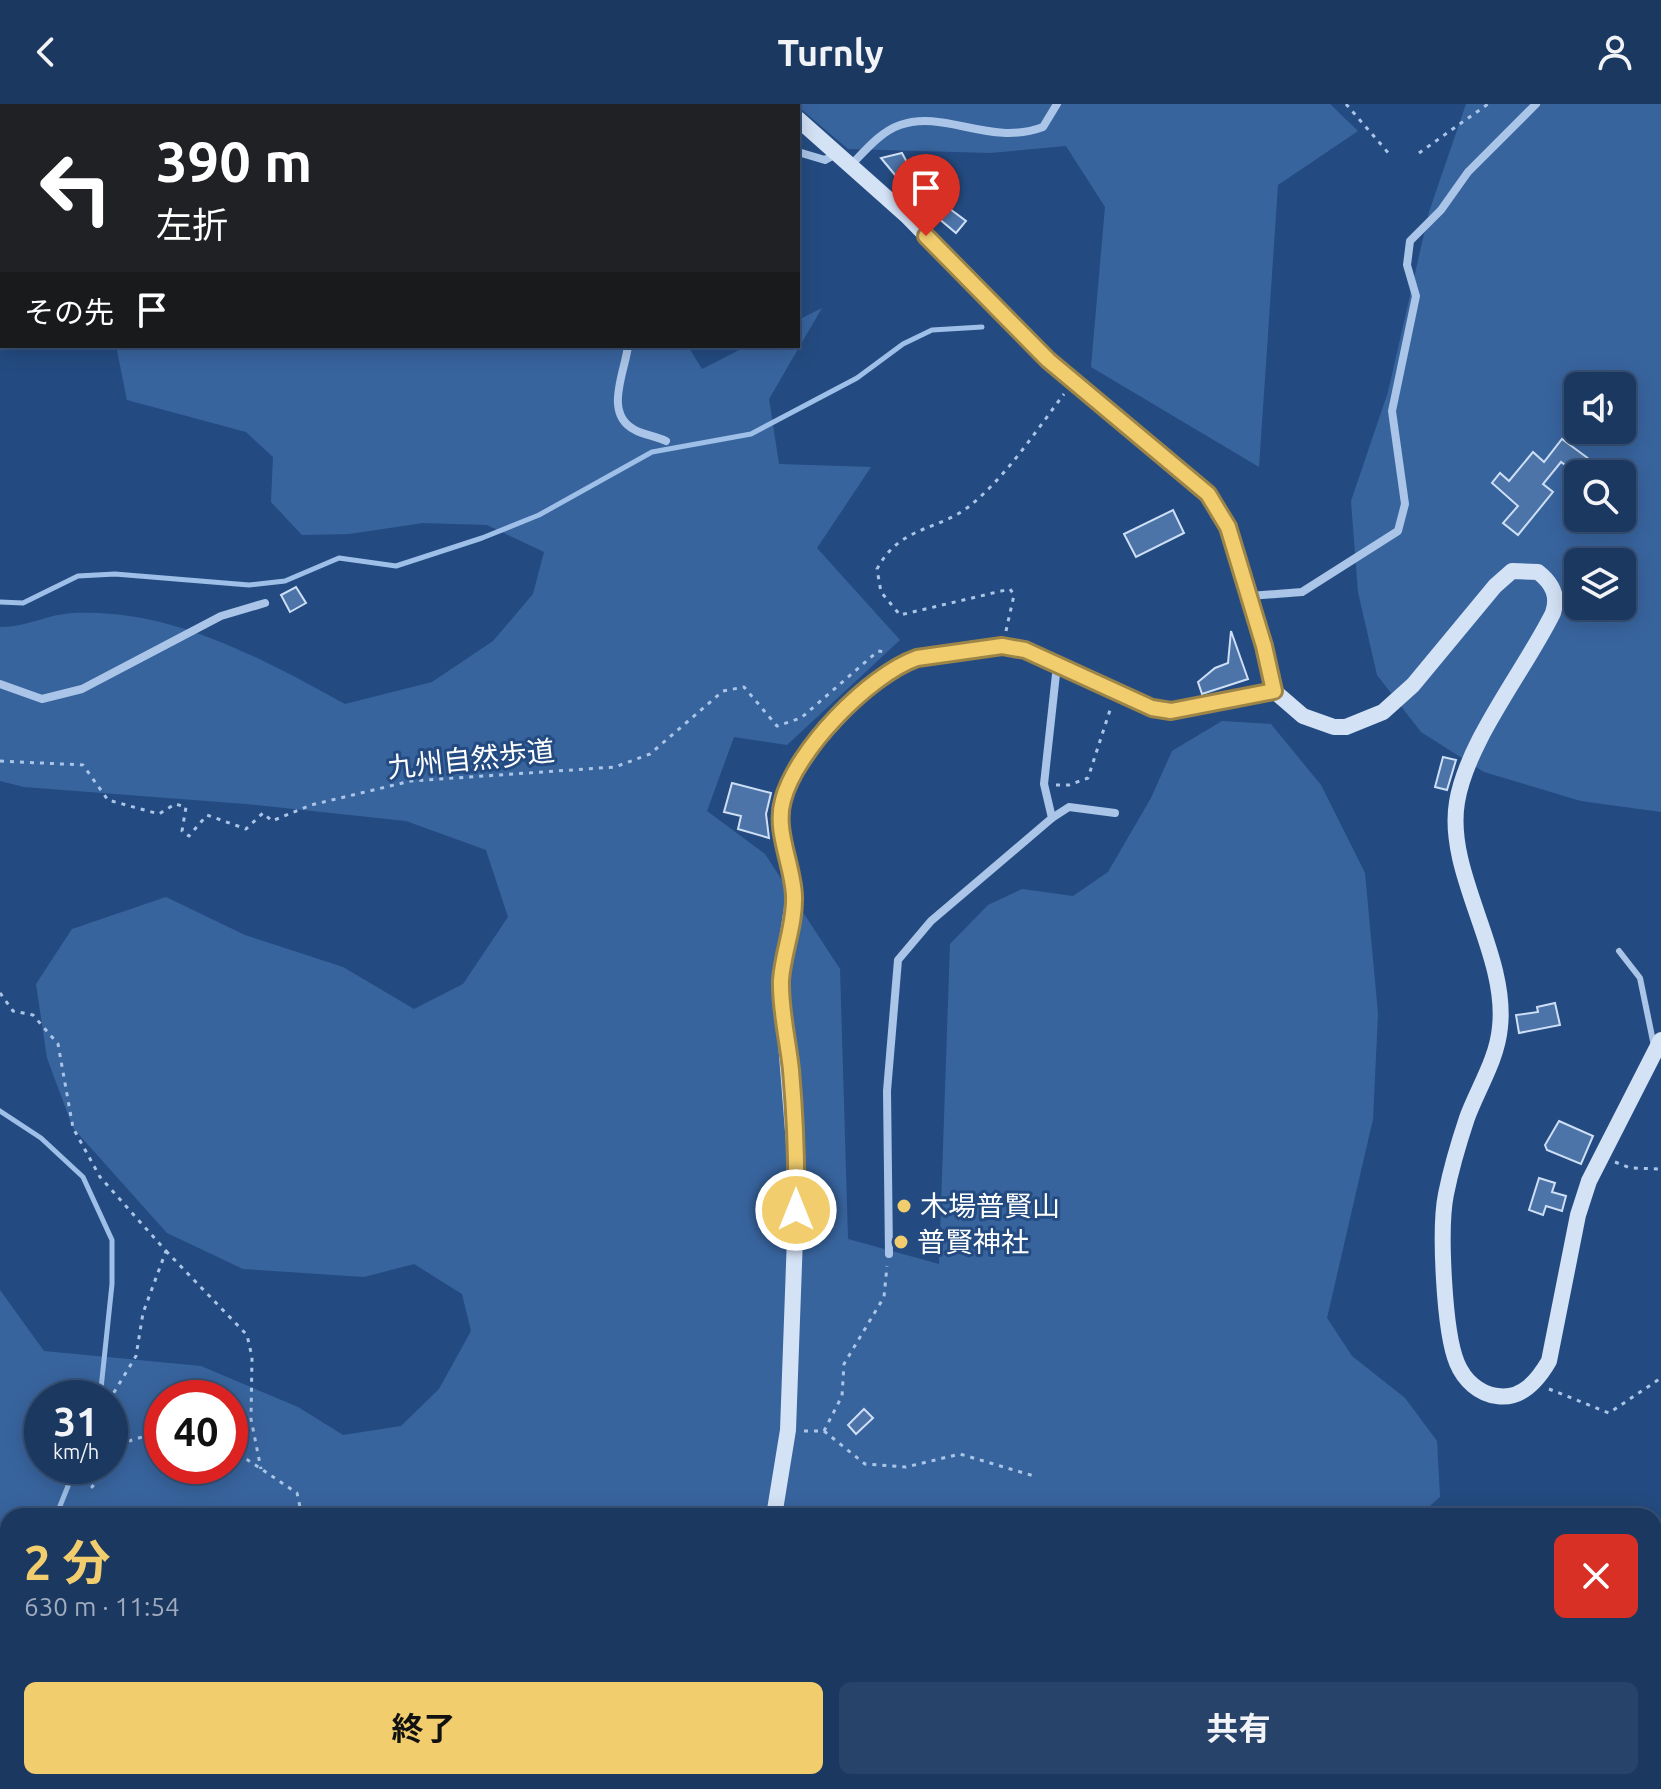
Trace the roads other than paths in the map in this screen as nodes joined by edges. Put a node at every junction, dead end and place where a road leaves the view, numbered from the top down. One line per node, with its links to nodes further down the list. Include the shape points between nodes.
1 (1057, 104): 6 (street, via 1043,127 1015,136 934,122 899,125)
2 (1536, 104): 9 (street, via 1468,172 1410,241 1407,265 1416,296 1392,411 1405,504 1398,531 1302,592)
3 (800, 121): 5 (street)
4 (800, 153): 5 (street, via 825,160)
5 (836, 153): 6 (street)
6 (850, 165): 9 (street, via 1048,360 1208,494 1228,527)
7 (628, 348): 8 (street, via 618,412 636,431)
8 (666, 441)
9 (1249, 596): 13 (street)
10 (265, 603): 12 (street, via 221,616 82,689 42,699)
11 (1057, 664): 13 (street, via 1152,708 1171,711); 15 (street, via 1044,784); 19 (street, via 1002,646 905,662 860,693 818,740 782,802 794,895 781,979 797,1182 788,1430)
12 (0, 684)
13 (1274, 691): 17 (street, via 1318,722 1346,727 1363,723 1413,685 1512,571 1538,572 1553,589 1553,613 1474,754 1456,807 1461,860 1498,988 1500,1027 1445,1197 1444,1263 1456,1362 1477,1389 1496,1396 1519,1394 1535,1381 1553,1349 1578,1215 1600,1156)
14 (1115, 813): 15 (street, via 1069,807)
15 (1052, 818): 18 (street, via 931,921 898,960 887,1091)
16 (1619, 951): 17 (lane, via 1640,978)
17 (1658, 1046)
18 (889, 1254)
19 (775, 1508)

